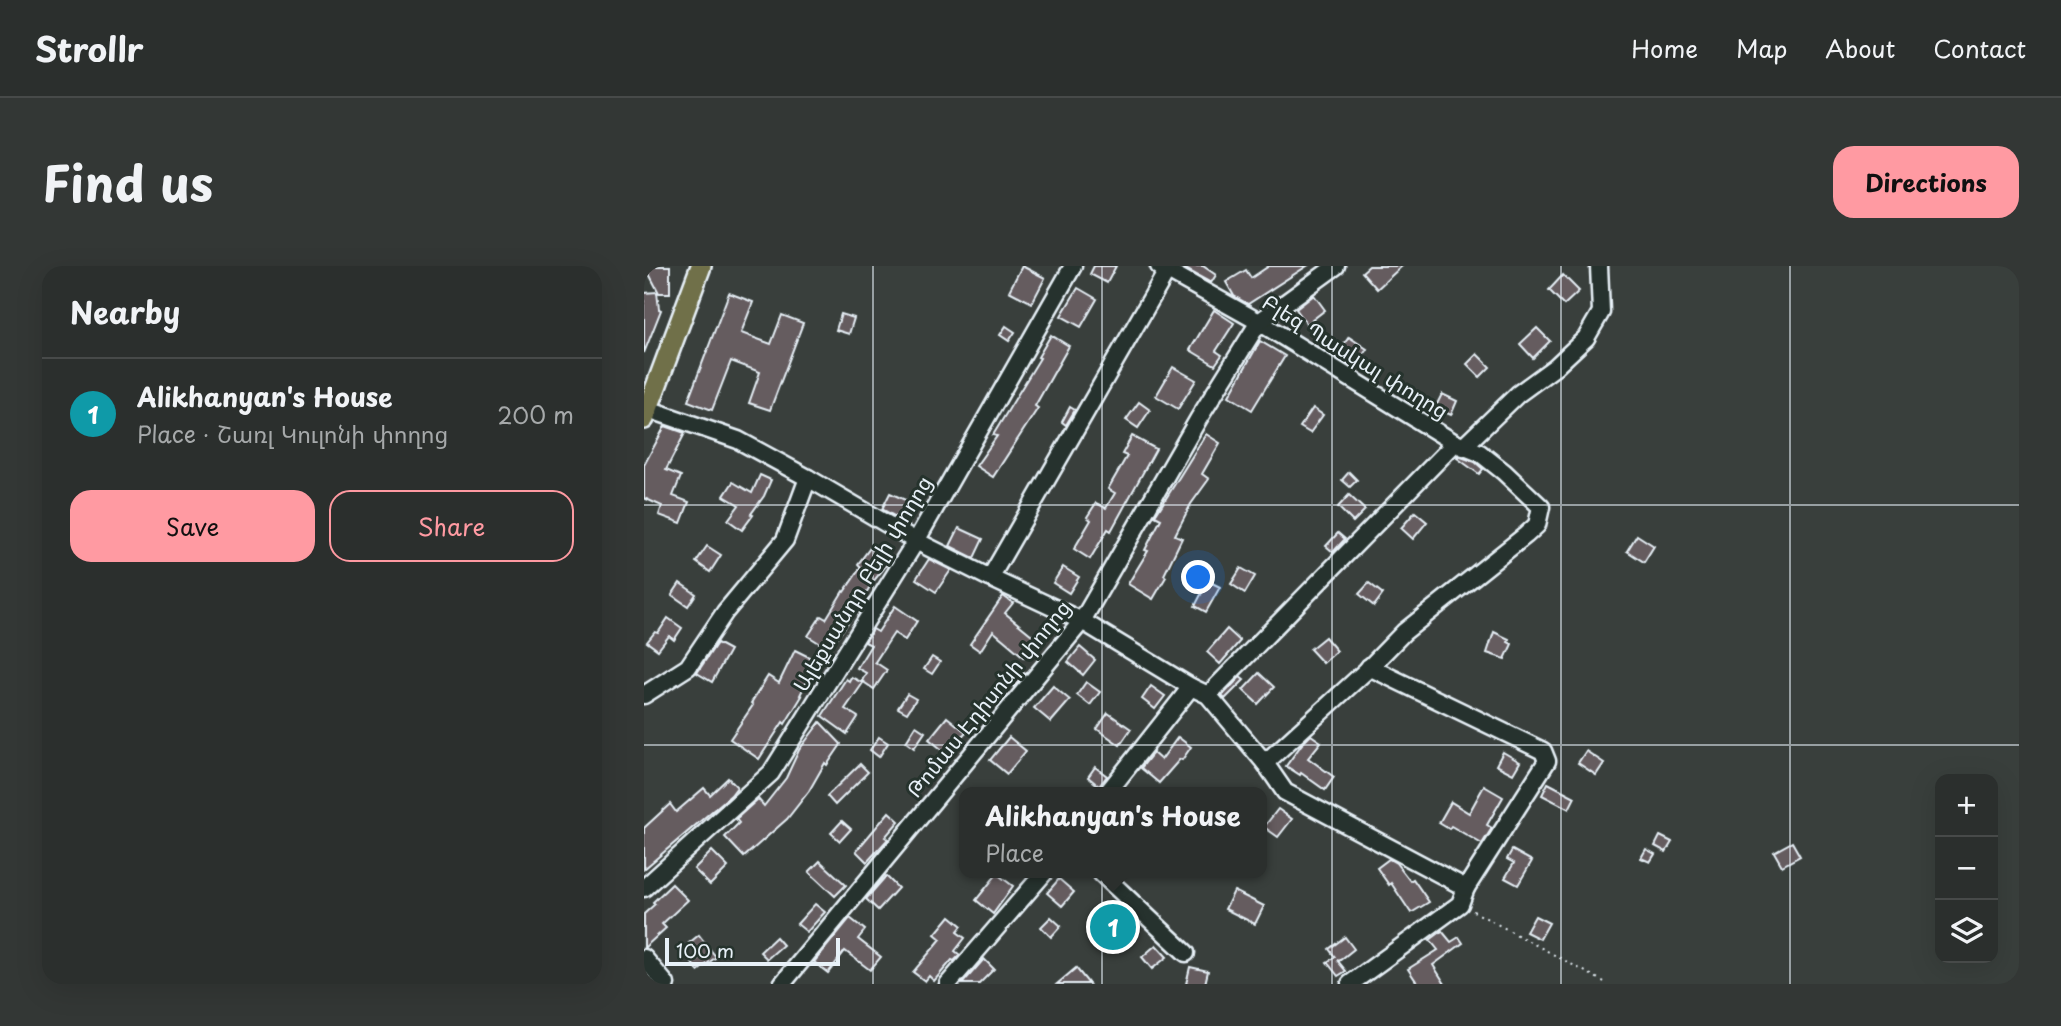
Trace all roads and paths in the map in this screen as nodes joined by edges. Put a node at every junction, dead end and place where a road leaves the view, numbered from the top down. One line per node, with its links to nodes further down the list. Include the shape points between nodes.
1 (701, 266): 7 (main road)
2 (1073, 266): 10 (street, Ալեքսանդր Բելի փողոց)
3 (1336, 266): 6 (street, Թոմաս Էդիսոնի փողոց)
4 (1599, 266): 8 (street, via 1601,312 1586,338)
5 (1163, 268): 6 (street, Բլեզ Պասկալ փողոց); 11 (street)
6 (1259, 322): 8 (street, Բլեզ Պասկալ փողոց); 12 (street, Թոմաս Էդիսոնի փողոց)
7 (646, 414): 9 (street, via 738,440)
8 (1459, 445): 13 (street, Բլեզ Պասկալ փողոց, via 1480,453 1541,507 1537,525 1404,632); 16 (street)
9 (808, 478): 10 (street); 15 (street, via 785,540 725,612 688,667)
10 (916, 541): 11 (street); 21 (street, Ալեքսանդր Բելի փողոց, via 771,773)
11 (990, 578): 12 (street)
12 (1082, 621): 14 (street); 26 (street, Թոմաս Էդիսոնի փողոց)
13 (1369, 667): 17 (street); 22 (street, via 1543,751 1547,761)
14 (1191, 687): 16 (street); 18 (street)
15 (644, 695)
16 (1208, 695): 17 (street)
17 (1265, 763): 22 (street, via 1285,792)
18 (1112, 787)
19 (1040, 878): 27 (street)
20 (1106, 878): 23 (street)
21 (644, 888)
22 (1463, 896): 28 (street); 29 (path)
23 (1186, 953)
24 (644, 958): 25 (street)
25 (666, 984)
26 (782, 984)
27 (948, 984)
28 (1350, 984)
29 (1608, 984)

